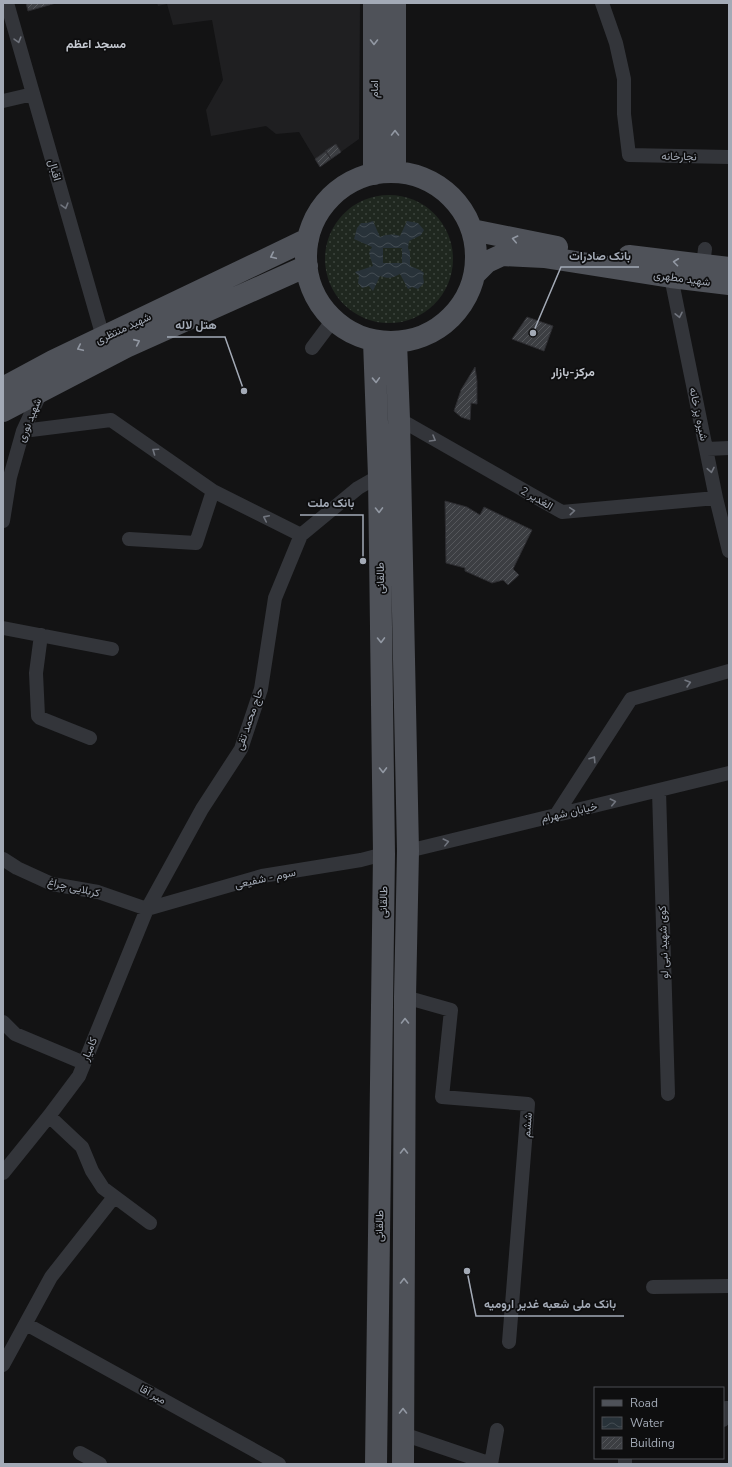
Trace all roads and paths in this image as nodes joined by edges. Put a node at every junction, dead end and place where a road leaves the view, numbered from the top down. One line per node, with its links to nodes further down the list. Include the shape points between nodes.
1 (7, 3): 5 (street, اقبال, one-way to 5)
2 (374, 3): 8 (main road, امام, one-way to 8)
3 (395, 3): 8 (main road, امام, one-way to 3)
4 (602, 3): 7 (street, نجارخانه, via 616,43 624,79 624,114 629,155)
5 (33, 94): 6 (street); 17 (street, اقبال, one-way to 17)
6 (3, 101)
7 (729, 156)
8 (385, 173): 9 (main road, via 415,176 434,184 450,196 463,211); 10 (main road, via 359,179 332,197 314,223)
9 (472, 230): 12 (main road, شهید مطهری, one-way to 9, via 704,257 553,247); 13 (main road, via 476,251)
10 (308, 240): 11 (main road); 17 (main road, شهید منتظری, one-way to 17)
11 (307, 266): 16 (main road, via 313,291); 21 (main road, شهید منتظری, one-way to 11, via 126,346)
12 (729, 268)
13 (475, 274): 14 (main road, شهید مطهری, via 487,262 502,255 544,258); 19 (main road, via 468,295 450,318 438,328 418,338)
14 (671, 277): 15 (main road, شهید مطهری); 28 (street, شیره پز خانه, one-way to 28)
15 (729, 284)
16 (333, 320): 18 (main road, via 359,336); 20 (street)
17 (103, 337): 21 (main road, شهید منتظری, one-way to 21)
18 (374, 341): 19 (main road); 29 (main road, طالقانی, one-way to 29)
19 (396, 342): 25 (main road, طالقانی)
20 (312, 348)
21 (59, 370): 22 (main road, شهید منتظری); 23 (main road, شهید منتظری)
22 (3, 388)
23 (42, 390): 24 (main road, شهید منتظری); 26 (street, شهید نوری)
24 (3, 411)
25 (400, 419): 31 (street, 2 الغدیر, one-way to 31, via 562,512); 44 (main road, طالقانی)
26 (23, 430): 30 (street, one-way to 26, via 111,420); 32 (street, شهید نوری, via 10,477)
27 (729, 448): 28 (street)
28 (706, 449): 31 (street, شیره پز خانه, one-way to 31)
29 (379, 476): 33 (street, via 358,488); 45 (main road, طالقانی, one-way to 45)
30 (213, 491): 33 (street, one-way to 30); 34 (street, via 196,543)
31 (716, 498): 35 (street, شیره پز خانه)
32 (3, 521)
33 (301, 535): 47 (street, حاج محمد تقی, via 275,598 261,689 241,749 202,809)
34 (129, 539)
35 (729, 551)
36 (3, 628): 37 (street)
37 (41, 635): 38 (street); 40 (street, via 36,673 38,716)
38 (112, 649)
39 (729, 671): 43 (street, one-way to 39, via 631,699)
40 (90, 738)
41 (729, 773): 42 (street, خیابان شهرام)
42 (659, 791): 43 (street, خیابان شهرام, one-way to 42); 51 (street, کوی شهید نبی لو)
43 (556, 815): 44 (street, خیابان شهرام, one-way to 43)
44 (408, 851): 45 (main road); 48 (main road, طالقانی)
45 (384, 854): 47 (street, سوم - شفیعی, via 262,876); 68 (main road, طالقانی)
46 (3, 858): 47 (street, کربلایی چراغ, via 17,868 52,884 98,892)
47 (147, 909): 50 (street, کامیار)
48 (405, 997): 59 (street, ششم, via 451,1010 442,1097 528,1104); 64 (main road, طالقانی, one-way to 48)
49 (3, 1022): 50 (street, via 15,1034)
50 (84, 1063): 52 (street, کامیار, via 78,1076)
51 (668, 1094)
52 (49, 1116): 53 (street, کامیار); 54 (street, via 82,1147 95,1177)
53 (3, 1173)
54 (114, 1197): 55 (street); 58 (street, via 52,1277)
55 (150, 1223)
56 (729, 1286): 57 (street)
57 (654, 1287)
58 (26, 1324): 60 (street); 67 (street, میر آقا)
59 (509, 1342)
60 (3, 1365)
61 (729, 1408): 62 (street, via 726,1408)
62 (724, 1416)
63 (497, 1430): 70 (street)
64 (403, 1434): 69 (main road, طالقانی); 70 (street)
65 (80, 1453): 66 (street)
66 (100, 1464)
67 (279, 1464)
68 (376, 1464)
69 (403, 1464)
70 (491, 1464)

